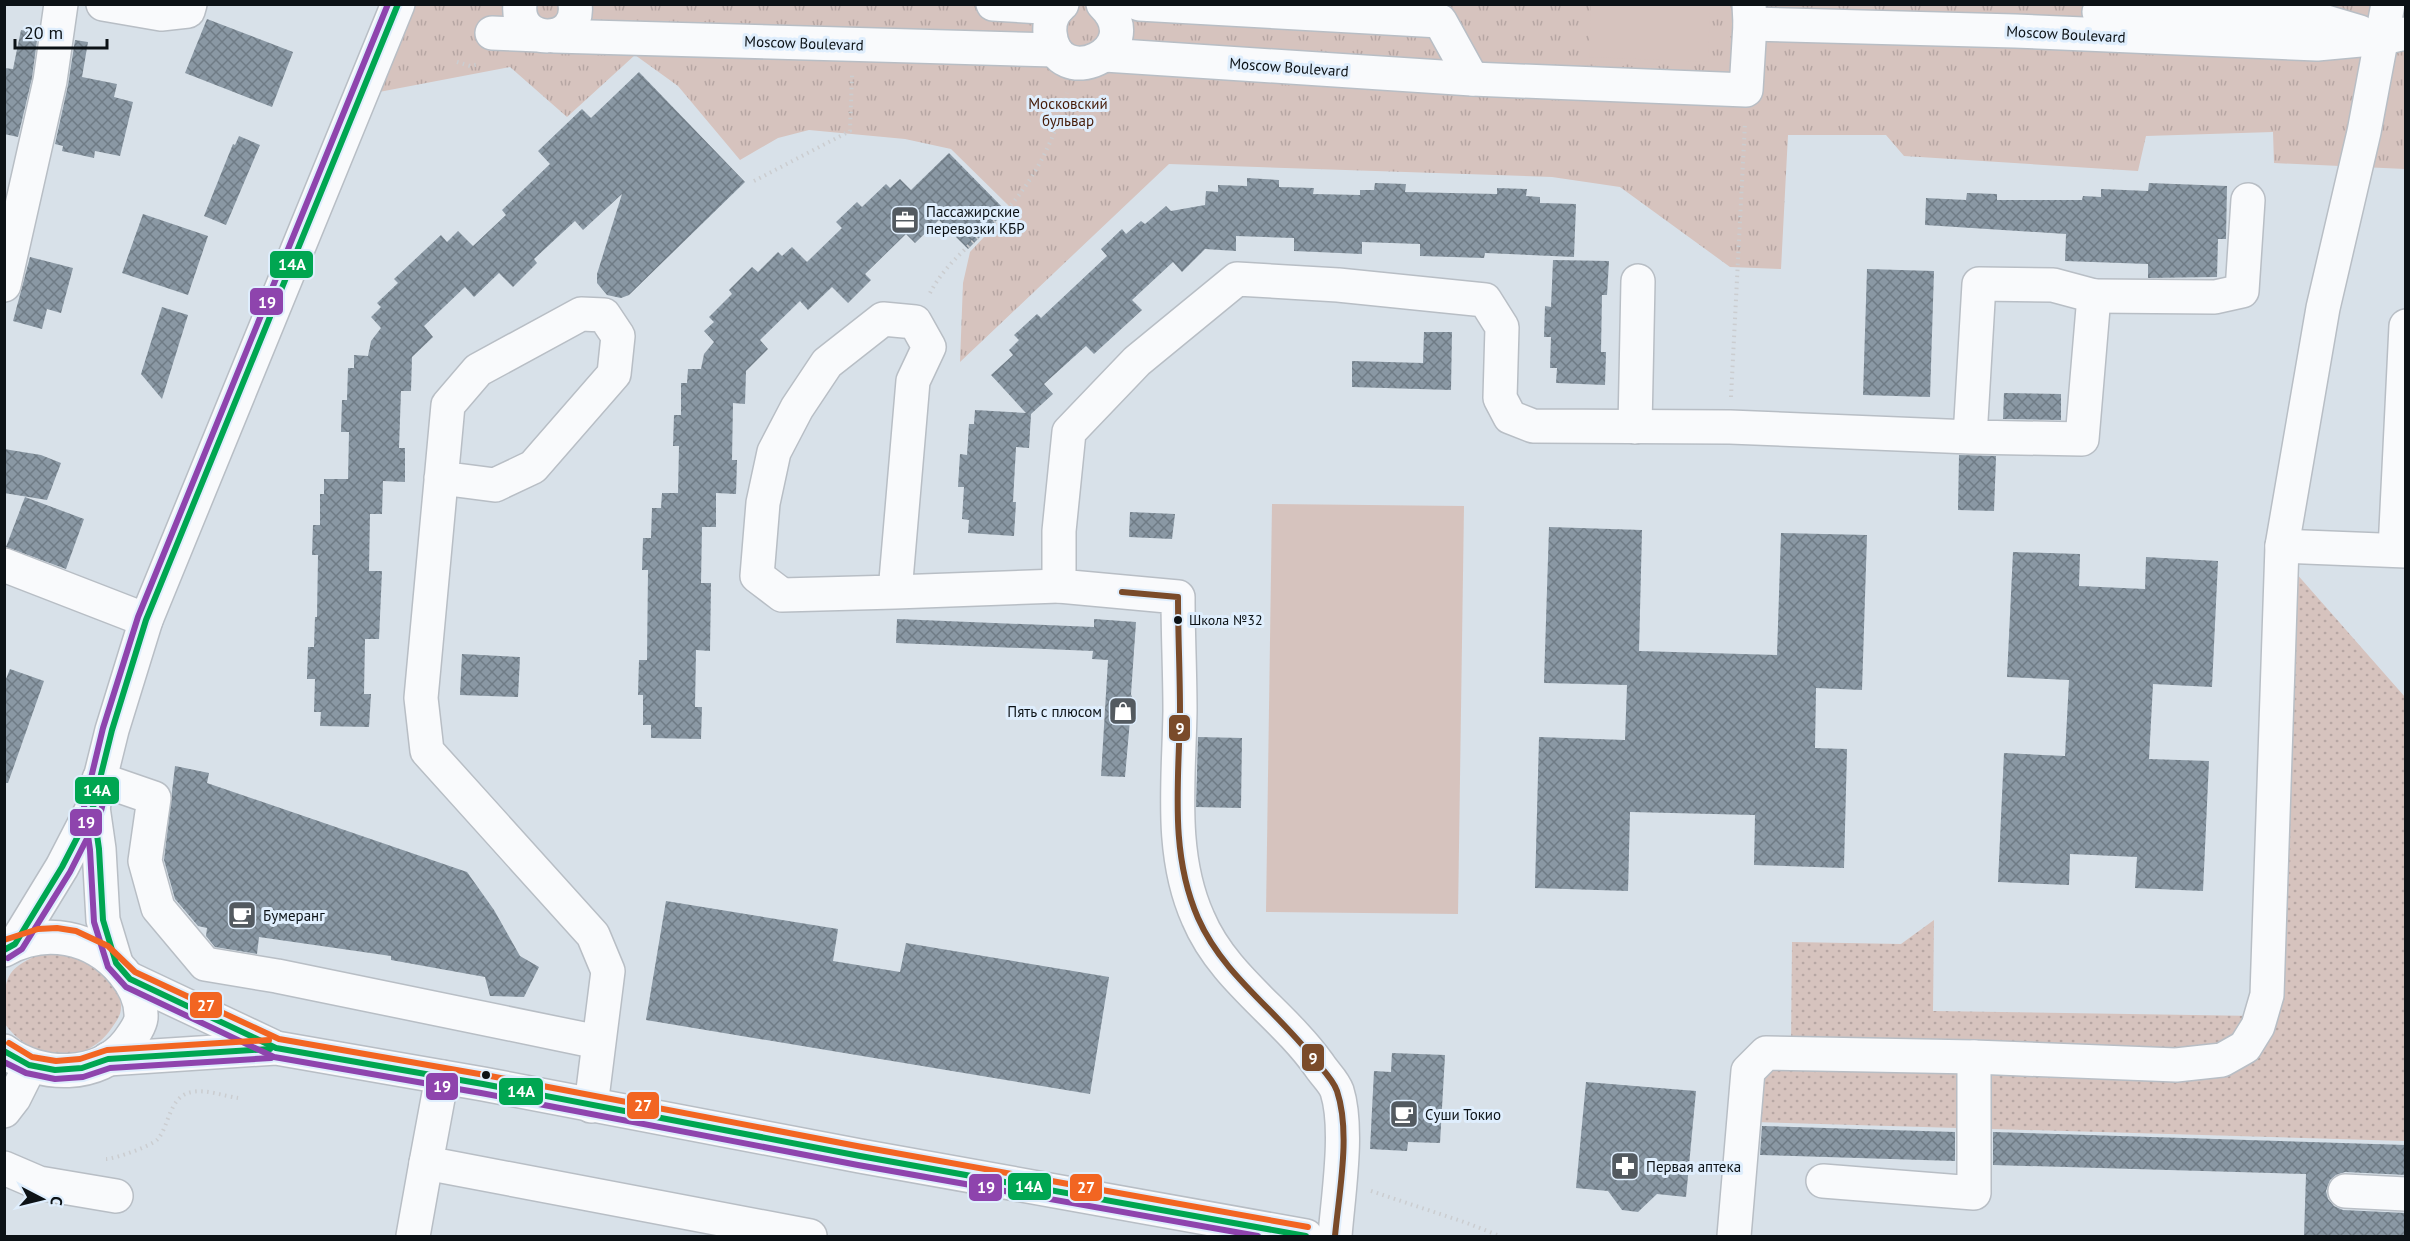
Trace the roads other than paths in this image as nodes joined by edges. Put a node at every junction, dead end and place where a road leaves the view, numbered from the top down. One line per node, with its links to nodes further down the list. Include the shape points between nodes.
1 (61, 4): 22 (street, via 51,81)
2 (103, 4): 3 (street, via 162,14 188,11)
3 (190, 4)
4 (398, 4): 33 (street)
5 (520, 4): 15 (street, via 521,19 527,28)
6 (575, 4): 15 (street, via 574,20 567,29)
7 (993, 4): 11 (street)
8 (1103, 4): 17 (street, via 1115,22 1116,34)
9 (1139, 4): 19 (street, via 1440,21)
10 (2388, 4): 16 (street)
11 (1060, 6): 18 (street, via 1052,18 1050,40)
12 (1888, 12): 13 (street, Moscow Boulevard); 16 (street, Moscow Boulevard, via 2172,27 2317,44)
13 (1750, 14): 19 (street, Moscow Boulevard, via 1746,90)
14 (492, 33): 15 (street, Moscow Boulevard)
15 (546, 36): 18 (street, Moscow Boulevard, via 854,44)
16 (2398, 38): 28 (street, via 2364,132 2323,308)
17 (1106, 55): 18 (street, Moscow Boulevard, via 1085,64); 19 (street, Moscow Boulevard)
18 (1065, 56)
19 (1472, 79)
20 (2248, 200): 23 (street, via 2242,291 2215,297)
21 (1638, 281): 25 (street)
22 (4, 285)
23 (2094, 296): 26 (street, via 2082,439); 26 (street, via 2053,285 1979,284)
24 (2406, 326): 29 (street)
25 (1635, 427): 26 (street); 31 (street, via 1533,426 1510,417 1500,398 1502,327 1485,300 1237,279 1137,361 1069,432 1059,531)
26 (1970, 437)
27 (441, 478): 27 (street, via 448,405 478,370 581,314 604,315 618,336 614,374 533,467 495,485); 37 (street, via 421,698 428,752 593,935 608,971)
28 (2282, 546): 29 (street); 39 (street, via 2267,995 2258,1026 2245,1047 2222,1060 2176,1065)
29 (2400, 551)
30 (4, 565): 33 (street)
31 (1059, 586): 32 (street); 54 (street, via 1178,597 1177,827 1182,863 1198,919 1227,968 1279,1018 1336,1090 1343,1136)
32 (896, 592): 32 (street, via 913,381 929,347 915,322 883,319 827,363 774,452 757,576 782,595)
33 (146, 620): 34 (street)
34 (96, 793): 35 (street, via 62,867); 36 (street, via 103,920); 37 (street, via 154,798 145,861 158,908 205,964)
35 (10, 947): 36 (street, via 36,938 68,938 99,949)
36 (123, 971): 38 (street); 41 (street, via 139,999 141,1018 124,1047)
37 (598, 1042): 43 (street)
38 (276, 1048): 41 (street); 42 (street)
39 (1974, 1057): 47 (street, via 1974,1193); 55 (street, via 1766,1053 1748,1071)
40 (17, 1059): 41 (street, via 48,1071 69,1071); 44 (street, via 14,1098)
41 (108, 1059)
42 (442, 1077): 43 (street); 45 (street)
43 (591, 1106): 53 (street)
44 (4, 1111)
45 (426, 1163): 51 (street); 52 (street)
46 (4, 1168): 50 (street, via 39,1183)
47 (1823, 1181)
48 (2345, 1191): 49 (street)
49 (2406, 1194)
50 (116, 1196)
51 (413, 1236)
52 (810, 1236)
53 (1306, 1236)
54 (1335, 1236)
55 (1734, 1236)

